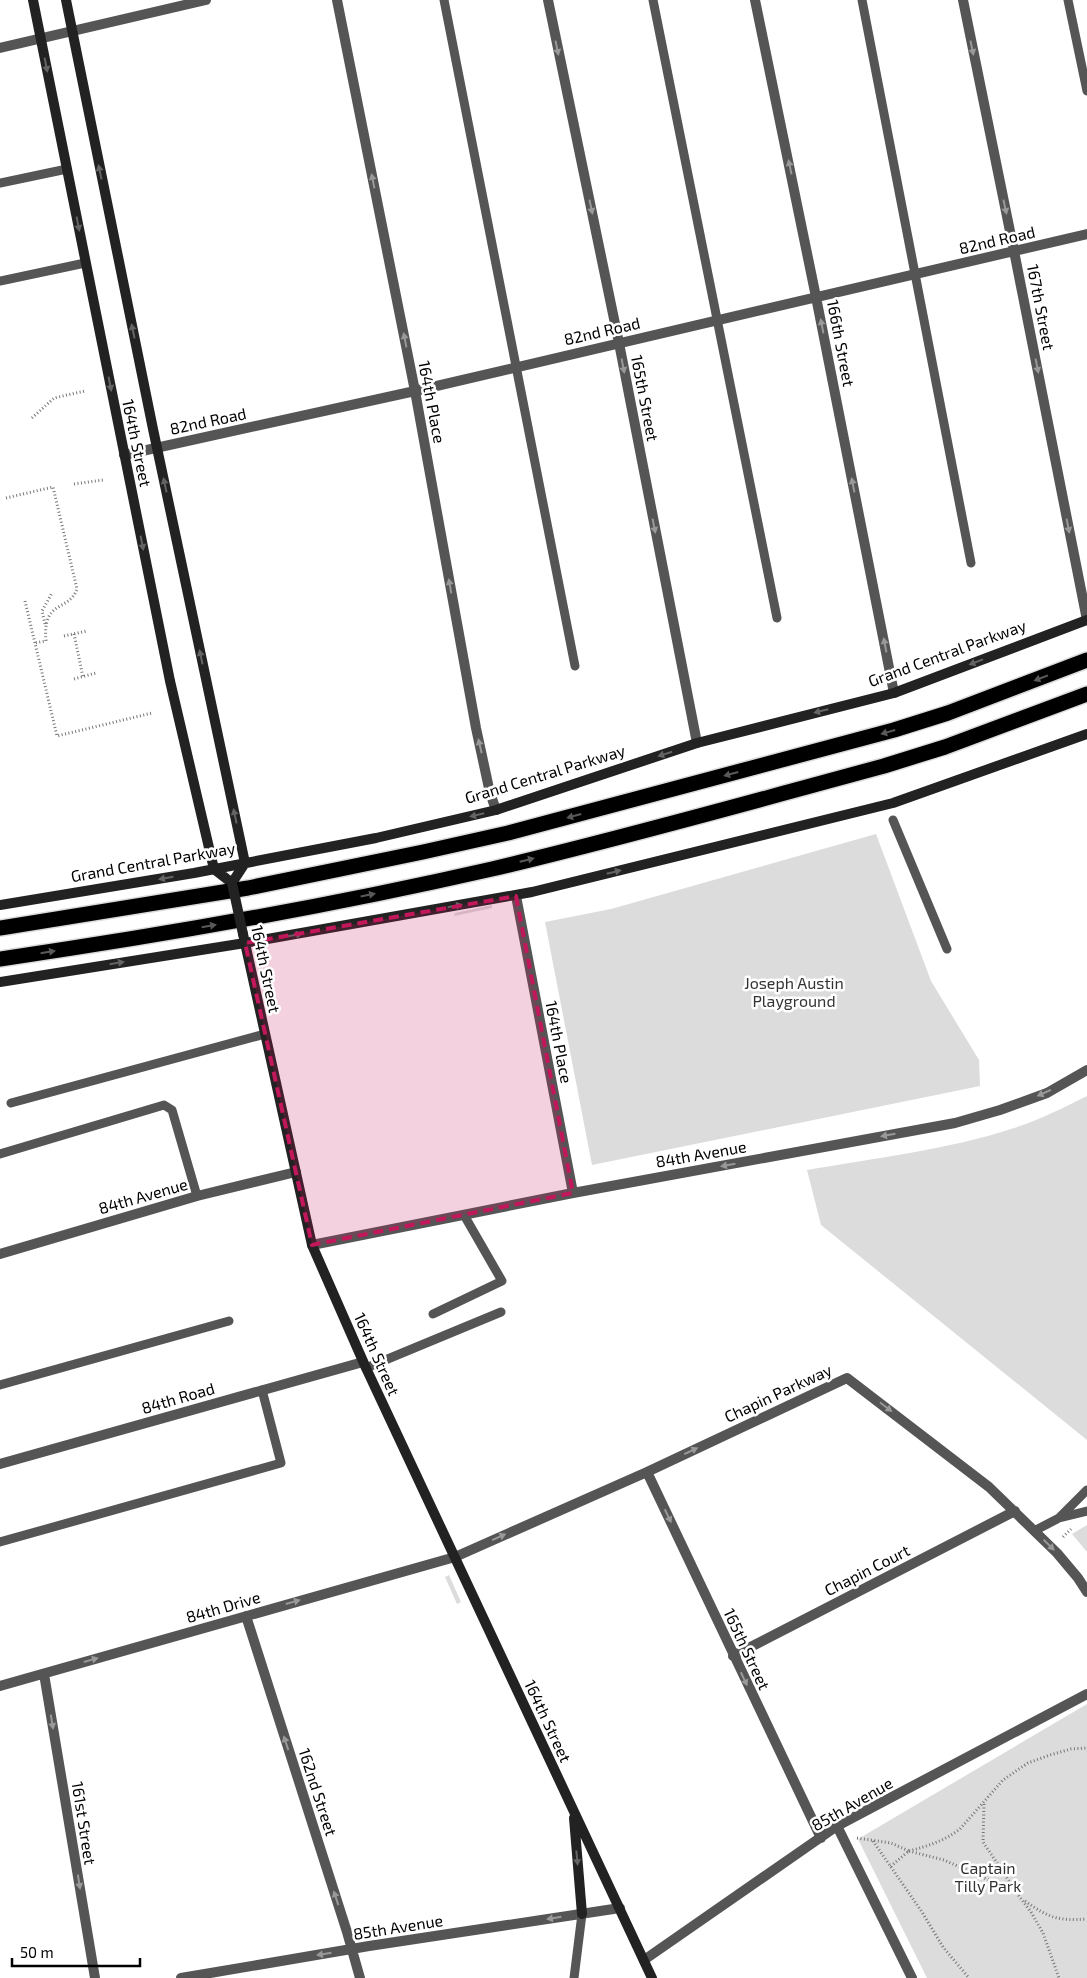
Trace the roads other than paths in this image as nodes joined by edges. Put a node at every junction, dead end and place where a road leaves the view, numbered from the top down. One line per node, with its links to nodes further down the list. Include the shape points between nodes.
1 (33, 0): 13 (street, 164th Street)
2 (66, 0): 12 (street, 164th Street)
3 (206, 0): 12 (street)
4 (337, 0): 27 (street, 164th Place, one-way to 4)
5 (444, 0): 26 (lane)
6 (548, 0): 25 (street, 165th Street, one-way to 25)
7 (653, 0): 24 (lane)
8 (755, 0): 23 (street, 166th Street, one-way to 8)
9 (862, 0): 21 (lane)
10 (963, 0): 19 (street, 167th Street, one-way to 19)
11 (1068, 0): 15 (lane)
12 (71, 32): 13 (street); 28 (street, 164th Street, one-way to 12)
13 (40, 39): 14 (street); 16 (street, 164th Street, one-way to 16)
14 (0, 48)
15 (1087, 91)
16 (67, 169): 17 (lane); 20 (street, 164th Street, one-way to 20)
17 (0, 183)
18 (1087, 234): 19 (street, 82nd Road)
19 (1014, 251): 21 (street, 82nd Road); 32 (street, 167th Street, one-way to 32)
20 (86, 263): 22 (lane); 29 (street, 164th Street, one-way to 29)
21 (914, 274): 23 (street, 82nd Road); 30 (lane)
22 (0, 281)
23 (816, 297): 24 (street, 82nd Road); 35 (street, 166th Street, one-way to 23)
24 (718, 320): 25 (street, 82nd Road); 31 (lane)
25 (619, 343): 26 (street, 82nd Road); 38 (street, 165th Street, one-way to 38)
26 (517, 367): 27 (street, 82nd Road); 34 (lane)
27 (415, 390): 28 (street, 82nd Road); 39 (street, 164th Place, one-way to 27, via 476,728)
28 (157, 448): 29 (street, 82nd Road); 41 (street, 164th Street, one-way to 28)
29 (124, 455): 42 (street, 164th Street, one-way to 42, via 170,681)
30 (971, 563)
31 (777, 618)
32 (1087, 620): 35 (street, Grand Central Parkway, one-way to 35)
33 (1087, 660): 46 (highway, one-way to 46, via 894,730 508,833 248,888)
34 (575, 666)
35 (894, 693): 38 (street, Grand Central Parkway, one-way to 38)
36 (1087, 694): 49 (highway, one-way to 36, via 310,907 494,868 884,766)
37 (1087, 734): 44 (street, one-way to 37, via 893,803)
38 (697, 743): 39 (street, Grand Central Parkway, one-way to 39)
39 (496, 810): 41 (street, Grand Central Parkway, one-way to 41, via 376,838)
40 (894, 820): 48 (lane)
41 (245, 863): 42 (street, Grand Central Parkway); 43 (street)
42 (214, 870): 43 (street); 45 (street, Grand Central Parkway, one-way to 45)
43 (232, 883): 47 (street, 164th Street, bridge)
44 (516, 896): 47 (street, one-way to 44); 56 (street, 164th Place)
45 (0, 905)
46 (0, 928)
47 (244, 939): 50 (street, one-way to 47); 51 (street, 164th Street)
48 (947, 950)
49 (0, 959)
50 (0, 982)
51 (265, 1034): 53 (lane); 55 (street, 164th Street)
52 (1087, 1070): 56 (street, 84th Avenue, one-way to 56, via 1046,1093 955,1123)
53 (11, 1103)
54 (0, 1154): 57 (lane, via 164,1105 172,1110)
55 (296, 1172): 57 (street, 84th Avenue); 59 (street, 164th Street)
56 (573, 1194): 58 (street, 84th Avenue)
57 (197, 1196): 60 (street, 84th Avenue)
58 (464, 1215): 59 (street, 84th Avenue); 62 (lane, via 502,1281)
59 (312, 1244): 64 (street, 164th Street)
60 (0, 1254)
61 (501, 1312): 64 (lane)
62 (433, 1314)
63 (229, 1321): 65 (lane)
64 (365, 1365): 66 (street, 84th Road); 75 (street, 164th Street)
65 (0, 1385)
66 (262, 1390): 67 (street, 84th Road); 74 (lane, via 282,1463)
67 (0, 1464)
68 (647, 1472): 71 (street, Chapin Parkway, one-way to 71, via 847,1378 989,1486); 75 (street, Chapin Parkway, one-way to 68); 78 (street, 165th Street, one-way to 78)
69 (1087, 1490): 72 (lane)
70 (1087, 1510): 72 (lane)
71 (1015, 1511): 73 (street, Chapin Parkway); 78 (street, Chapin Court)
72 (1059, 1518): 73 (lane)
73 (1034, 1531): 76 (street, Chapin Parkway, one-way to 76, via 1057,1553)
74 (0, 1542)
75 (455, 1557): 77 (street, 84th Drive, one-way to 75); 82 (street, 164th Street)
76 (1087, 1592)
77 (246, 1616): 79 (street, 84th Drive, one-way to 77); 87 (street, 162nd Street, one-way to 77)
78 (733, 1656): 84 (street, 165th Street, one-way to 84)
79 (44, 1674): 80 (street, 84th Drive); 89 (street, 161st Street, one-way to 89)
80 (0, 1686)
81 (1087, 1694): 83 (street, 85th Avenue)
82 (573, 1810): 85 (street, 164th Street); 86 (street, 164th Street, one-way to 86)
83 (837, 1826): 84 (street, 85th Avenue); 94 (street)
84 (821, 1838): 88 (street, 85th Avenue)
85 (620, 1908): 86 (street, 85th Avenue); 88 (street, 164th Street)
86 (582, 1914): 87 (street, 85th Avenue, one-way to 87); 92 (lane)
87 (352, 1950): 90 (street, 85th Avenue, one-way to 90); 91 (street, 162nd Street)
88 (644, 1960): 93 (street, 164th Street)
89 (95, 1978)
90 (181, 1978)
91 (360, 1978)
92 (574, 1978)
93 (652, 1978)
94 (912, 1978)

